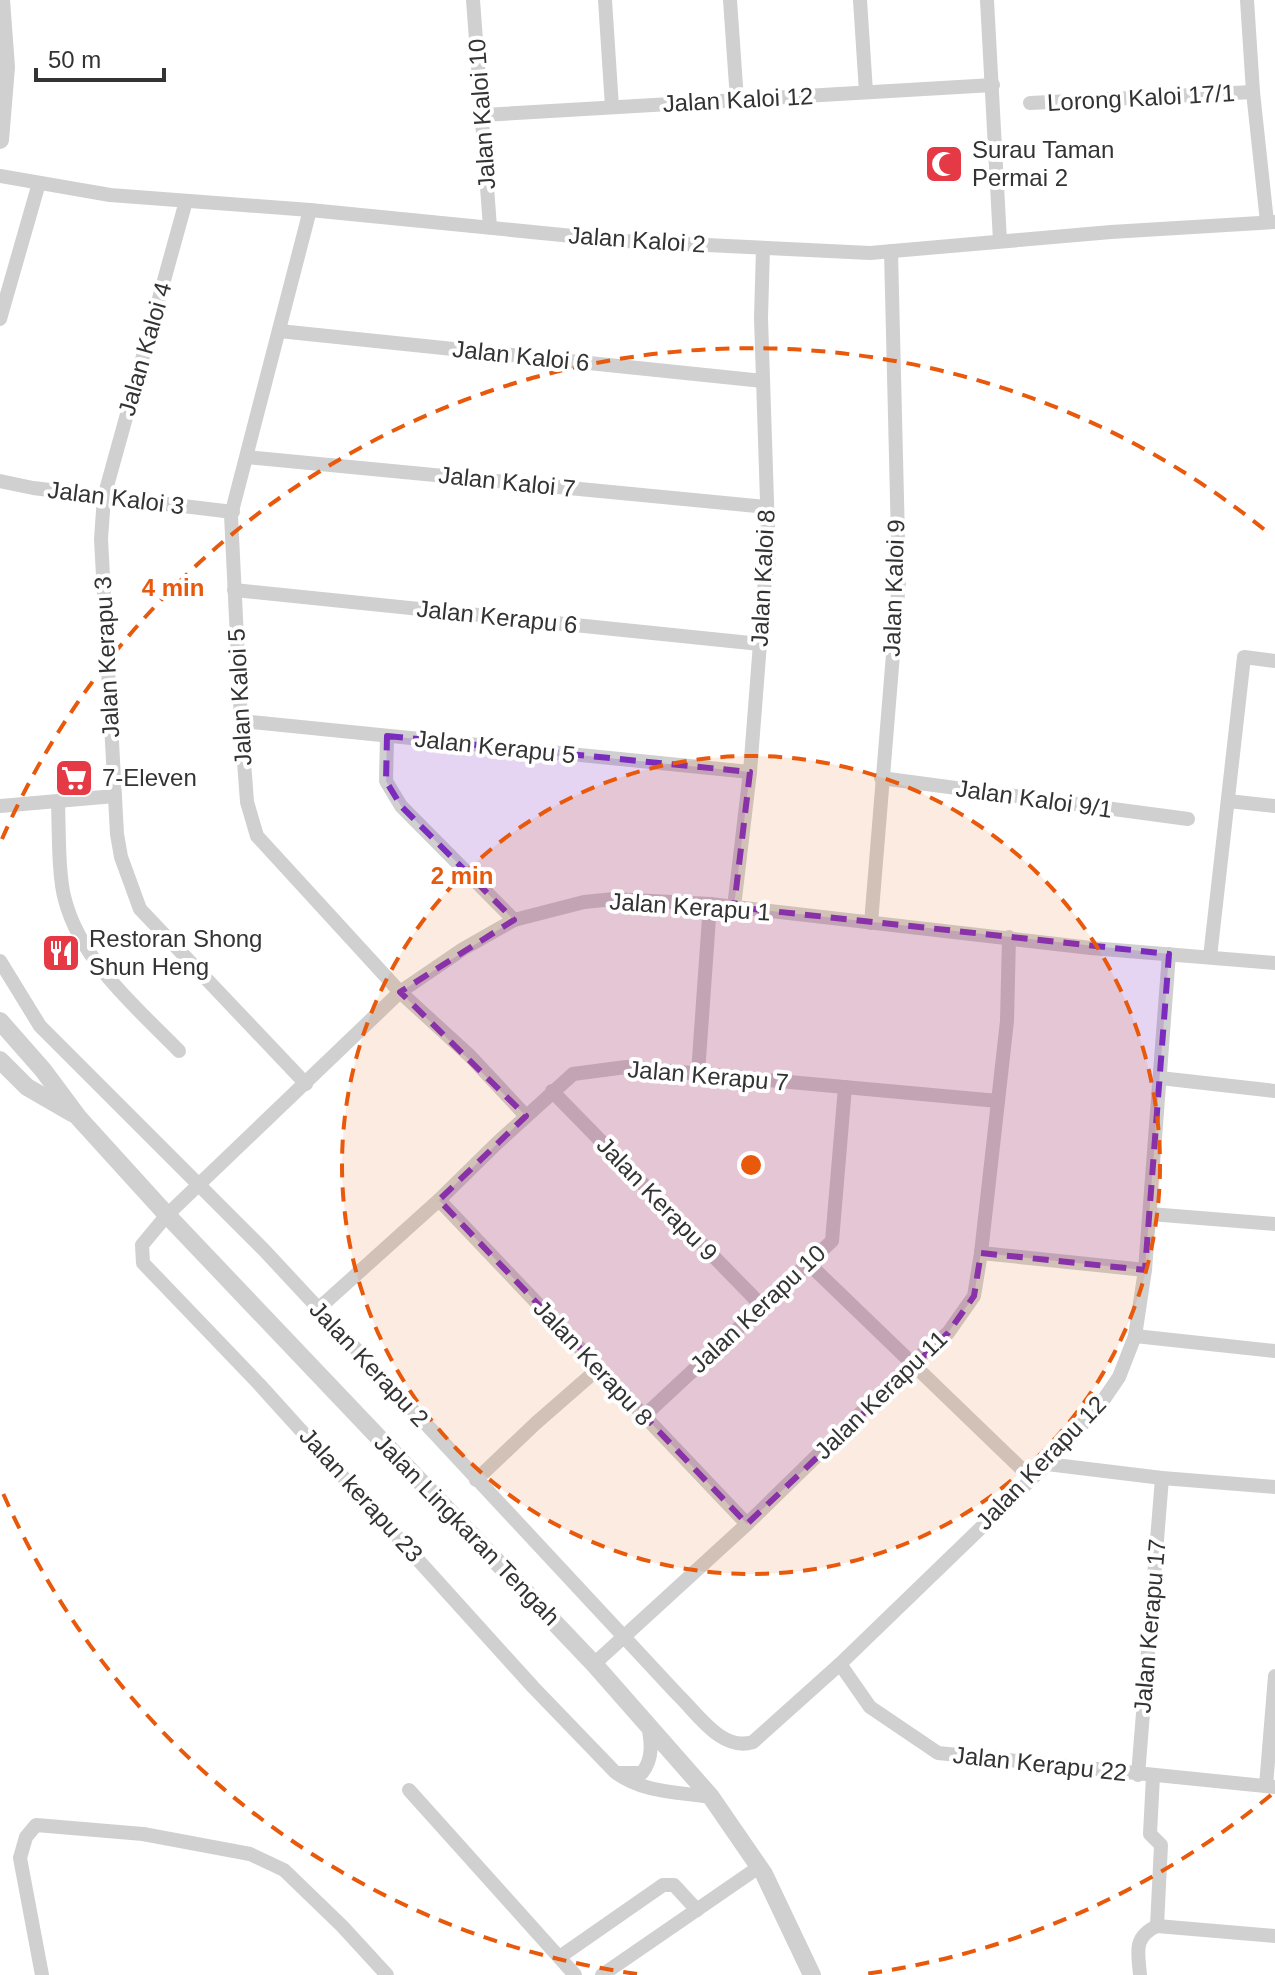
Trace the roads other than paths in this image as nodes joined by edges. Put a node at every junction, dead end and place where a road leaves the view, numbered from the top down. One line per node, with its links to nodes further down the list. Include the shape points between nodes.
1 (1, 0): 15 (street, via 6,67)
2 (473, 0): 14 (street, Jalan Kaloi 10)
3 (605, 0): 13 (street)
4 (730, 0): 11 (street)
5 (860, 0): 9 (street)
6 (987, 0): 8 (street)
7 (1247, 0): 10 (street)
8 (993, 85): 9 (street, Jalan Kaloi 12); 22 (street)
9 (866, 92): 11 (street, Jalan Kaloi 12)
10 (1253, 92): 12 (street, Lorong Kaloi 17/1); 20 (street)
11 (737, 100): 13 (street, Jalan Kaloi 12)
12 (1030, 103)
13 (612, 107): 14 (street, Jalan Kaloi 12)
14 (483, 115): 21 (street, Jalan Kaloi 10)
15 (0, 140)
16 (0, 176): 17 (street, Jalan Kaloi 2)
17 (39, 183): 18 (street, Jalan Kaloi 2); 25 (street)
18 (186, 201): 19 (street, Jalan Kaloi 2); 30 (street, Jalan Kaloi 4)
19 (310, 210): 21 (street, Jalan Kaloi 2); 26 (street, Jalan Kaloi 5)
20 (1271, 222): 22 (street, Jalan Kaloi 2)
21 (490, 227): 23 (street, Jalan Kaloi 2)
22 (1000, 241): 24 (street, Jalan Kaloi 2)
23 (763, 248): 24 (street, Jalan Kaloi 2); 27 (street, Jalan Kaloi 8)
24 (891, 251): 39 (street, Jalan Kaloi 9, via 899,581)
25 (0, 319)
26 (279, 331): 27 (street, Jalan Kaloi 6); 28 (street, Jalan Kaloi 5)
27 (763, 381): 31 (street, Jalan Kaloi 8)
28 (247, 457): 31 (street, Jalan Kaloi 7); 32 (street, Jalan Kaloi 5)
29 (0, 481): 30 (street, Jalan Kaloi 3)
30 (104, 497): 32 (street, Jalan Kaloi 3); 40 (street, Jalan Kerapu 3, via 101,539)
31 (767, 507): 34 (street, Jalan Kaloi 8, via 769,562)
32 (233, 512): 33 (street, Jalan Kaloi 5)
33 (234, 590): 34 (street, Jalan Kerapu 6); 36 (street, Jalan Kaloi 5)
34 (760, 644): 38 (street, Jalan Kaloi 8)
35 (1275, 661): 42 (street, via 1244,657)
36 (241, 721): 37 (street, Jalan Kerapu 5); 55 (street, Jalan Kaloi 5, via 247,802 257,836)
37 (387, 736): 38 (street, Jalan Kerapu 5); 48 (street, via 386,781 401,806)
38 (750, 772): 47 (street, Jalan Kaloi 8)
39 (881, 778): 45 (street, Jalan Kaloi 9/1); 49 (street, Jalan Kaloi 9)
40 (115, 796): 41 (street); 61 (street, Jalan Kerapu 3, via 121,857 140,909)
41 (58, 801): 43 (street); 57 (street, via 64,898 80,937 111,981)
42 (1228, 801): 44 (street); 52 (street)
43 (0, 806)
44 (1275, 806)
45 (1188, 819)
46 (710, 904): 47 (street, Jalan Kerapu 1); 48 (street, Jalan Kerapu 1, via 614,899); 59 (street)
47 (734, 907): 49 (street, Jalan Kerapu 1)
48 (514, 920): 55 (street, Jalan Kerapu 1)
49 (871, 923): 50 (street, Jalan Kerapu 1)
50 (1009, 937): 51 (street, Jalan Kerapu 1); 65 (street, Jalan Kerapu 11)
51 (1169, 954): 52 (street, Jalan Kerapu 1); 60 (street, Jalan Kerapu 12)
52 (1210, 957): 54 (street, Jalan Kerapu 1)
53 (0, 961): 68 (street, Jalan Kerapu 2, via 40,1026)
54 (1275, 963)
55 (400, 992): 61 (street, Jalan Kerapu 1); 66 (street, Jalan Kaloi 5)
56 (0, 1021): 67 (street, Jalan Lingkaran Tengah)
57 (179, 1051)
58 (0, 1060): 67 (street, Jalan Lingkaran Tengah, via 27,1087)
59 (698, 1073): 62 (street, Jalan Kerapu 7); 63 (street, Jalan Kerapu 7, via 626,1067 573,1074)
60 (1160, 1078): 64 (street); 70 (street, Jalan Kerapu 12)
61 (306, 1084): 68 (street, Jalan Kerapu 1)
62 (845, 1087): 65 (street, Jalan Kerapu 7); 74 (street, Jalan Kerapu 10, via 832,1241)
63 (552, 1091): 66 (street, Jalan Kerapu 7); 76 (street, Jalan Kerapu 9)
64 (1275, 1091)
65 (998, 1101): 73 (street, Jalan Kerapu 11)
66 (526, 1116): 69 (street, Jalan Kerapu 7)
67 (78, 1117): 71 (street, Jalan Lingkaran Tengah)
68 (198, 1186): 71 (street, Jalan Kerapu 1); 77 (street, Jalan Kerapu 2)
69 (439, 1200): 77 (street, Jalan Kerapu 7); 81 (street, Jalan Kerapu 8)
70 (1150, 1214): 72 (street); 75 (street, Jalan Kerapu 12)
71 (167, 1215): 90 (street, Jalan Lingkaran Tengah); 95 (street, Jalan kerapu 23, via 142,1245 143,1263)
72 (1275, 1224)
73 (981, 1253): 75 (street); 80 (street, Jalan Kerapu 11, via 974,1296 948,1333)
74 (807, 1262): 76 (street, Jalan Kerapu 10); 80 (street)
75 (1145, 1270): 78 (street, Jalan Kerapu 12)
76 (762, 1306): 82 (street, Jalan Kerapu 10)
77 (318, 1309): 86 (street, Jalan Kerapu 2)
78 (1135, 1336): 79 (street); 83 (street, Jalan Kerapu 12, via 1119,1377 1102,1402)
79 (1275, 1351)
80 (912, 1363): 84 (street); 88 (street, Jalan Kerapu 11)
81 (599, 1368): 82 (street, Jalan Kerapu 8); 86 (street)
82 (643, 1417): 88 (street, Jalan Kerapu 8)
83 (1047, 1464): 84 (street, Jalan Kerapu 12); 85 (street)
84 (1031, 1478): 91 (street, Jalan Kerapu 12)
85 (1162, 1478): 87 (street); 96 (street, Jalan Kerapu 17)
86 (476, 1480): 89 (street, Jalan Kerapu 2)
87 (1275, 1487)
88 (747, 1524): 89 (street, Jalan Kerapu 11)
89 (623, 1637): 90 (street, Jalan Kerapu 11); 94 (street, Jalan Kerapu 2, via 722,1738 734,1744)
90 (594, 1664): 93 (street, Jalan Lingkaran Tengah)
91 (840, 1664): 94 (street, Jalan Kerapu 12); 96 (street, Jalan Kerapu 22, via 870,1707 938,1753)
92 (1275, 1676): 97 (street)
93 (648, 1724): 95 (street, via 646,1769 636,1774); 99 (street, Jalan Lingkaran Tengah)
94 (753, 1742)
95 (615, 1772): 99 (street, via 653,1790)
96 (1146, 1775): 97 (street, Jalan Kerapu 22); 102 (street, Jalan Kerapu 17, via 1150,1834 1161,1845)
97 (1271, 1786)
98 (409, 1790): 104 (street)
99 (711, 1797): 100 (street, Jalan Lingkaran Tengah)
100 (759, 1867): 101 (street); 109 (street, Jalan Lingkaran Tengah)
101 (697, 1910): 104 (street, via 674,1885 663,1885); 108 (street)
102 (1157, 1926): 103 (street); 110 (street, via 1137,1944)
103 (1275, 1936)
104 (561, 1956): 107 (street)
105 (42, 1975): 106 (street, via 20,1858 36,1825 143,1834 250,1854 284,1870)
106 (387, 1975)
107 (575, 1975)
108 (602, 1975)
109 (812, 1975)
110 (1140, 1975)

